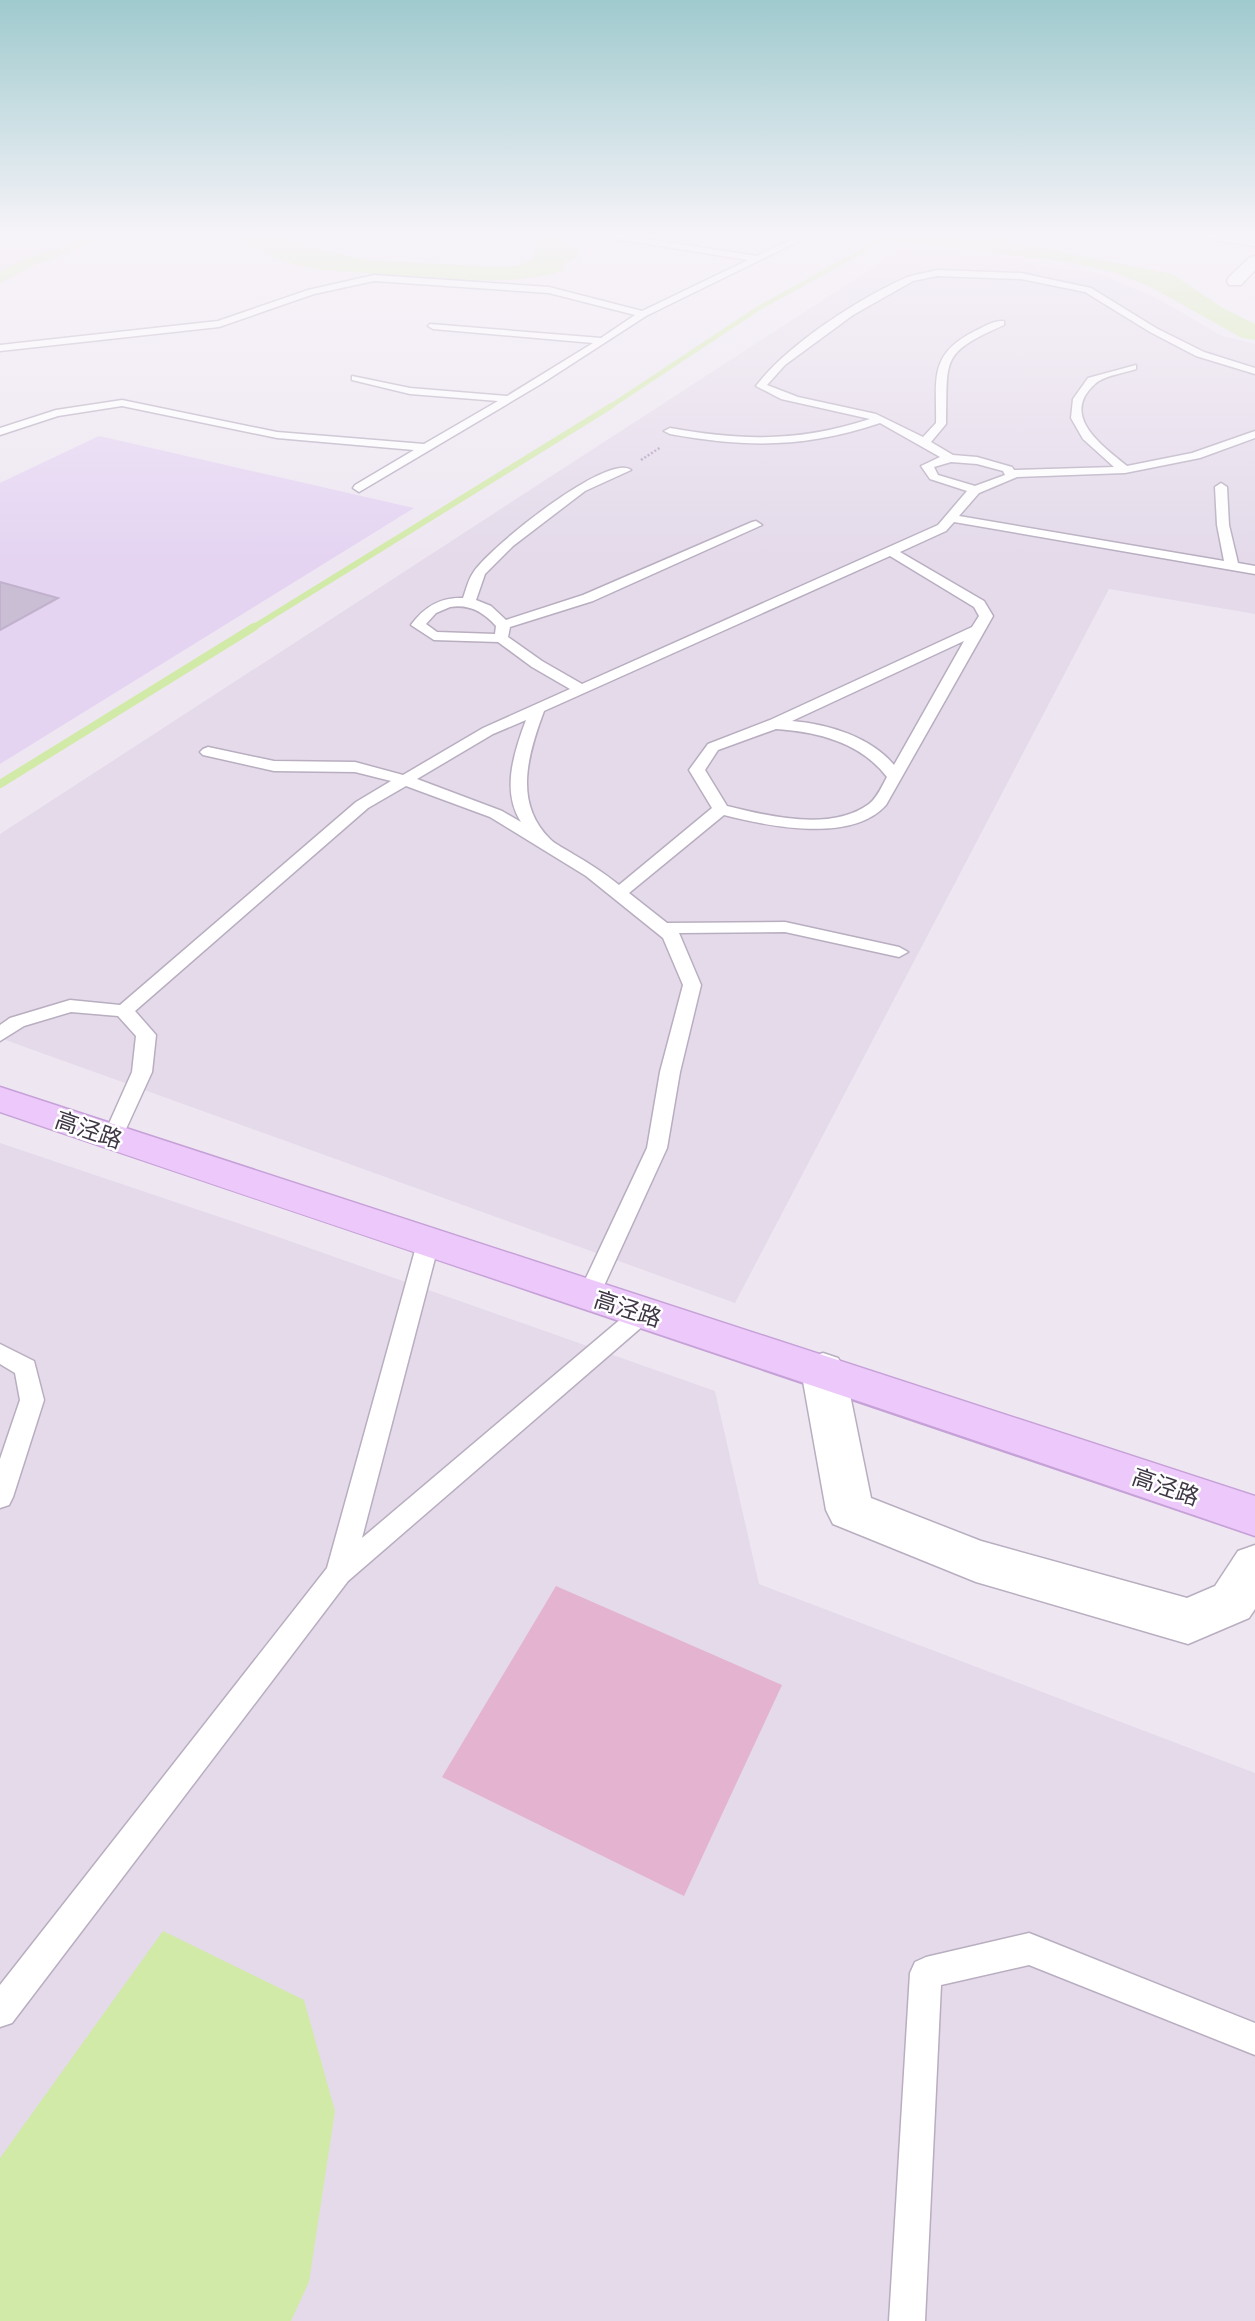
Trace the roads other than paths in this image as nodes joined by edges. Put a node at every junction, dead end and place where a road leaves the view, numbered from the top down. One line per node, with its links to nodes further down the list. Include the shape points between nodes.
1 (52, 342): 6 (lane)
2 (601, 342): 10 (lane)
3 (810, 342): 11 (lane, via 781,363 761,386 778,396 860,412)
4 (960, 342): 15 (lane, via 940,373 941,424)
5 (1177, 342): 8 (lane)
6 (0, 348)
7 (1132, 367): 19 (lane, via 1092,380 1078,399 1076,418 1088,439)
8 (1255, 371)
9 (356, 378): 10 (lane, via 411,391)
10 (507, 399): 16 (lane)
11 (878, 420): 13 (lane, via 835,436 794,442 753,443); 15 (lane)
12 (0, 432): 16 (lane, via 56,413 122,403 277,435)
13 (676, 432)
14 (1255, 434): 19 (lane, via 1181,460)
15 (924, 443): 17 (lane)
16 (426, 447): 22 (lane)
17 (951, 459): 20 (lane, via 979,459); 23 (lane, via 927,467 933,477)
18 (625, 470): 29 (lane, via 582,488 509,543 479,573)
19 (1125, 470): 20 (lane, via 1076,475)
20 (1010, 473): 23 (lane, via 1011,477)
21 (1221, 487): 27 (lane, via 1223,525)
22 (359, 488)
23 (975, 489): 24 (lane)
24 (950, 519): 26 (lane, via 942,528); 27 (lane)
25 (756, 525): 30 (lane)
26 (890, 551): 31 (lane, via 979,604 986,617); 32 (lane)
27 (1233, 566): 28 (lane)
28 (1255, 570)
29 (468, 603): 30 (lane, via 487,610); 30 (lane, via 445,602 426,612 418,625 434,636)
30 (502, 631): 32 (lane, via 537,664)
31 (977, 631): 34 (lane); 36 (lane)
32 (581, 689): 33 (lane)
33 (538, 708): 37 (lane, via 488,731); 39 (lane, via 521,750 521,807)
34 (774, 724): 36 (lane, via 810,727 850,740 880,758); 38 (lane, via 713,747 697,770)
35 (208, 752): 37 (lane, via 274,766 355,767)
36 (895, 777): 38 (lane, via 875,808 847,821 760,820)
37 (405, 780): 39 (lane, via 496,814); 43 (lane, via 362,805)
38 (722, 809): 40 (lane)
39 (544, 843): 40 (lane)
40 (619, 893): 41 (lane)
41 (662, 928): 42 (lane, via 785,927); 48 (lane, via 671,935 692,985 657,1148)
42 (899, 952)
43 (124, 1011): 44 (lane, via 70,1006 18,1023); 46 (lane, via 146,1035 142,1072)
44 (0, 1035)
45 (0, 1099): 46 (main road, 高泾路)
46 (113, 1137): 47 (main road, 高泾路)
47 (428, 1243): 48 (main road, 高泾路); 55 (lane)
48 (589, 1295): 49 (main road, 高泾路)
49 (643, 1313): 51 (main road, 高泾路); 55 (lane)
50 (0, 1353): 52 (lane, via 26,1367 32,1400)
51 (823, 1370): 53 (main road, 高泾路); 54 (street, via 850,1510 976,1561 1188,1621 1233,1602)
52 (0, 1497)
53 (1255, 1516)
54 (1255, 1566)
55 (339, 1573): 56 (lane)
56 (0, 2011)
57 (1255, 2039): 58 (lane, via 1029,1949 926,1973)
58 (907, 2321)

